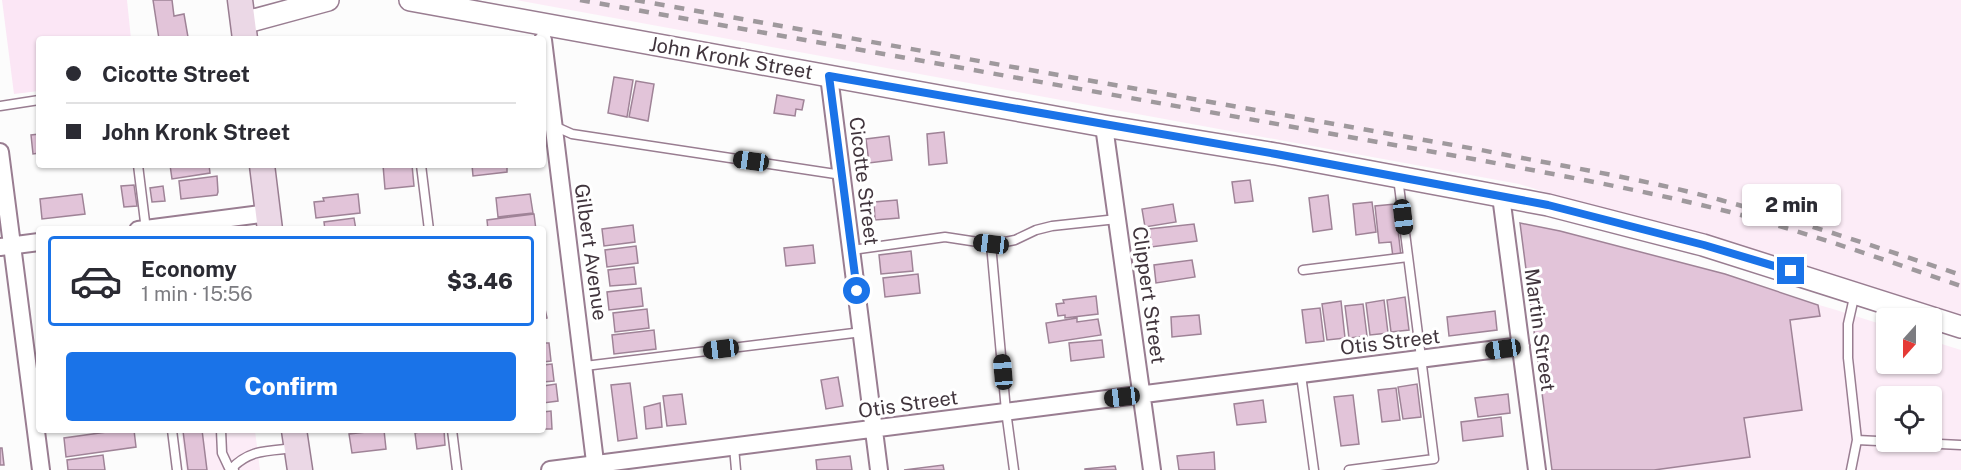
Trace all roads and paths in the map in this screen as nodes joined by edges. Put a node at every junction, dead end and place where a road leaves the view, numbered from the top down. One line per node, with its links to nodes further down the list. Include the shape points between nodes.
1 (328, 0): 3 (street)
2 (410, 0): 4 (street, John Kronk Street)
3 (243, 21)
4 (542, 34): 5 (street, John Kronk Street)
5 (829, 76): 10 (street, John Kronk Street); 15 (street, Cicotte Street)
6 (546, 93): 9 (street, Gilbert Avenue)
7 (36, 100): 8 (lane)
8 (0, 106)
9 (548, 123): 15 (lane, via 572,134); 34 (street, Gilbert Avenue)
10 (1104, 126): 16 (street, John Kronk Street); 18 (street, Clippert Street)
11 (0, 152): 25 (street)
12 (138, 168): 20 (lane)
13 (262, 168): 19 (main road)
14 (421, 168): 22 (lane)
15 (843, 175): 26 (street, Cicotte Street)
16 (1398, 177): 17 (street, John Kronk Street); 27 (lane)
17 (1501, 196): 29 (street, John Kronk Street, via 1704,245); 32 (street, Martin Street)
18 (1117, 219): 24 (lane, via 1052,226); 36 (street, Clippert Street)
19 (269, 221): 21 (street)
20 (143, 226)
21 (190, 226)
22 (429, 226)
23 (36, 242): 25 (street)
24 (991, 244): 26 (lane, via 945,237); 37 (lane)
25 (6, 247): 47 (street)
26 (852, 250): 31 (street, Cicotte Street)
27 (1408, 257): 28 (lane); 33 (lane)
28 (1303, 270)
29 (1855, 292): 30 (street, John Kronk Street); 42 (lane, via 1848,324 1848,358)
30 (1961, 327)
31 (862, 332): 34 (lane); 38 (street, Cicotte Street)
32 (1521, 346): 33 (street, Otis Street); 58 (street, Martin Street)
33 (1421, 360): 35 (street, Otis Street); 57 (lane, via 1434,459)
34 (585, 366): 46 (street, Gilbert Avenue)
35 (1301, 375): 36 (street, Otis Street); 56 (lane)
36 (1142, 395): 37 (street, Otis Street); 55 (street, Clippert Street)
37 (1006, 411): 38 (street, Otis Street); 54 (lane)
38 (873, 430): 44 (street, Otis Street); 53 (street, Cicotte Street)
39 (172, 433): 48 (lane)
40 (221, 433): 49 (lane, via 222,453)
41 (452, 433): 50 (lane)
42 (1857, 440): 43 (lane); 59 (lane)
43 (1961, 445)
44 (734, 447): 46 (street, Otis Street); 52 (lane)
45 (297, 458): 49 (lane, via 252,453)
46 (596, 467): 51 (street, Otis Street)
47 (41, 470)
48 (177, 470)
49 (231, 470)
50 (457, 470)
51 (550, 470)
52 (736, 470)
53 (879, 470)
54 (1014, 470)
55 (1152, 470)
56 (1314, 470)
57 (1349, 470)
58 (1537, 470)
59 (1851, 470)

